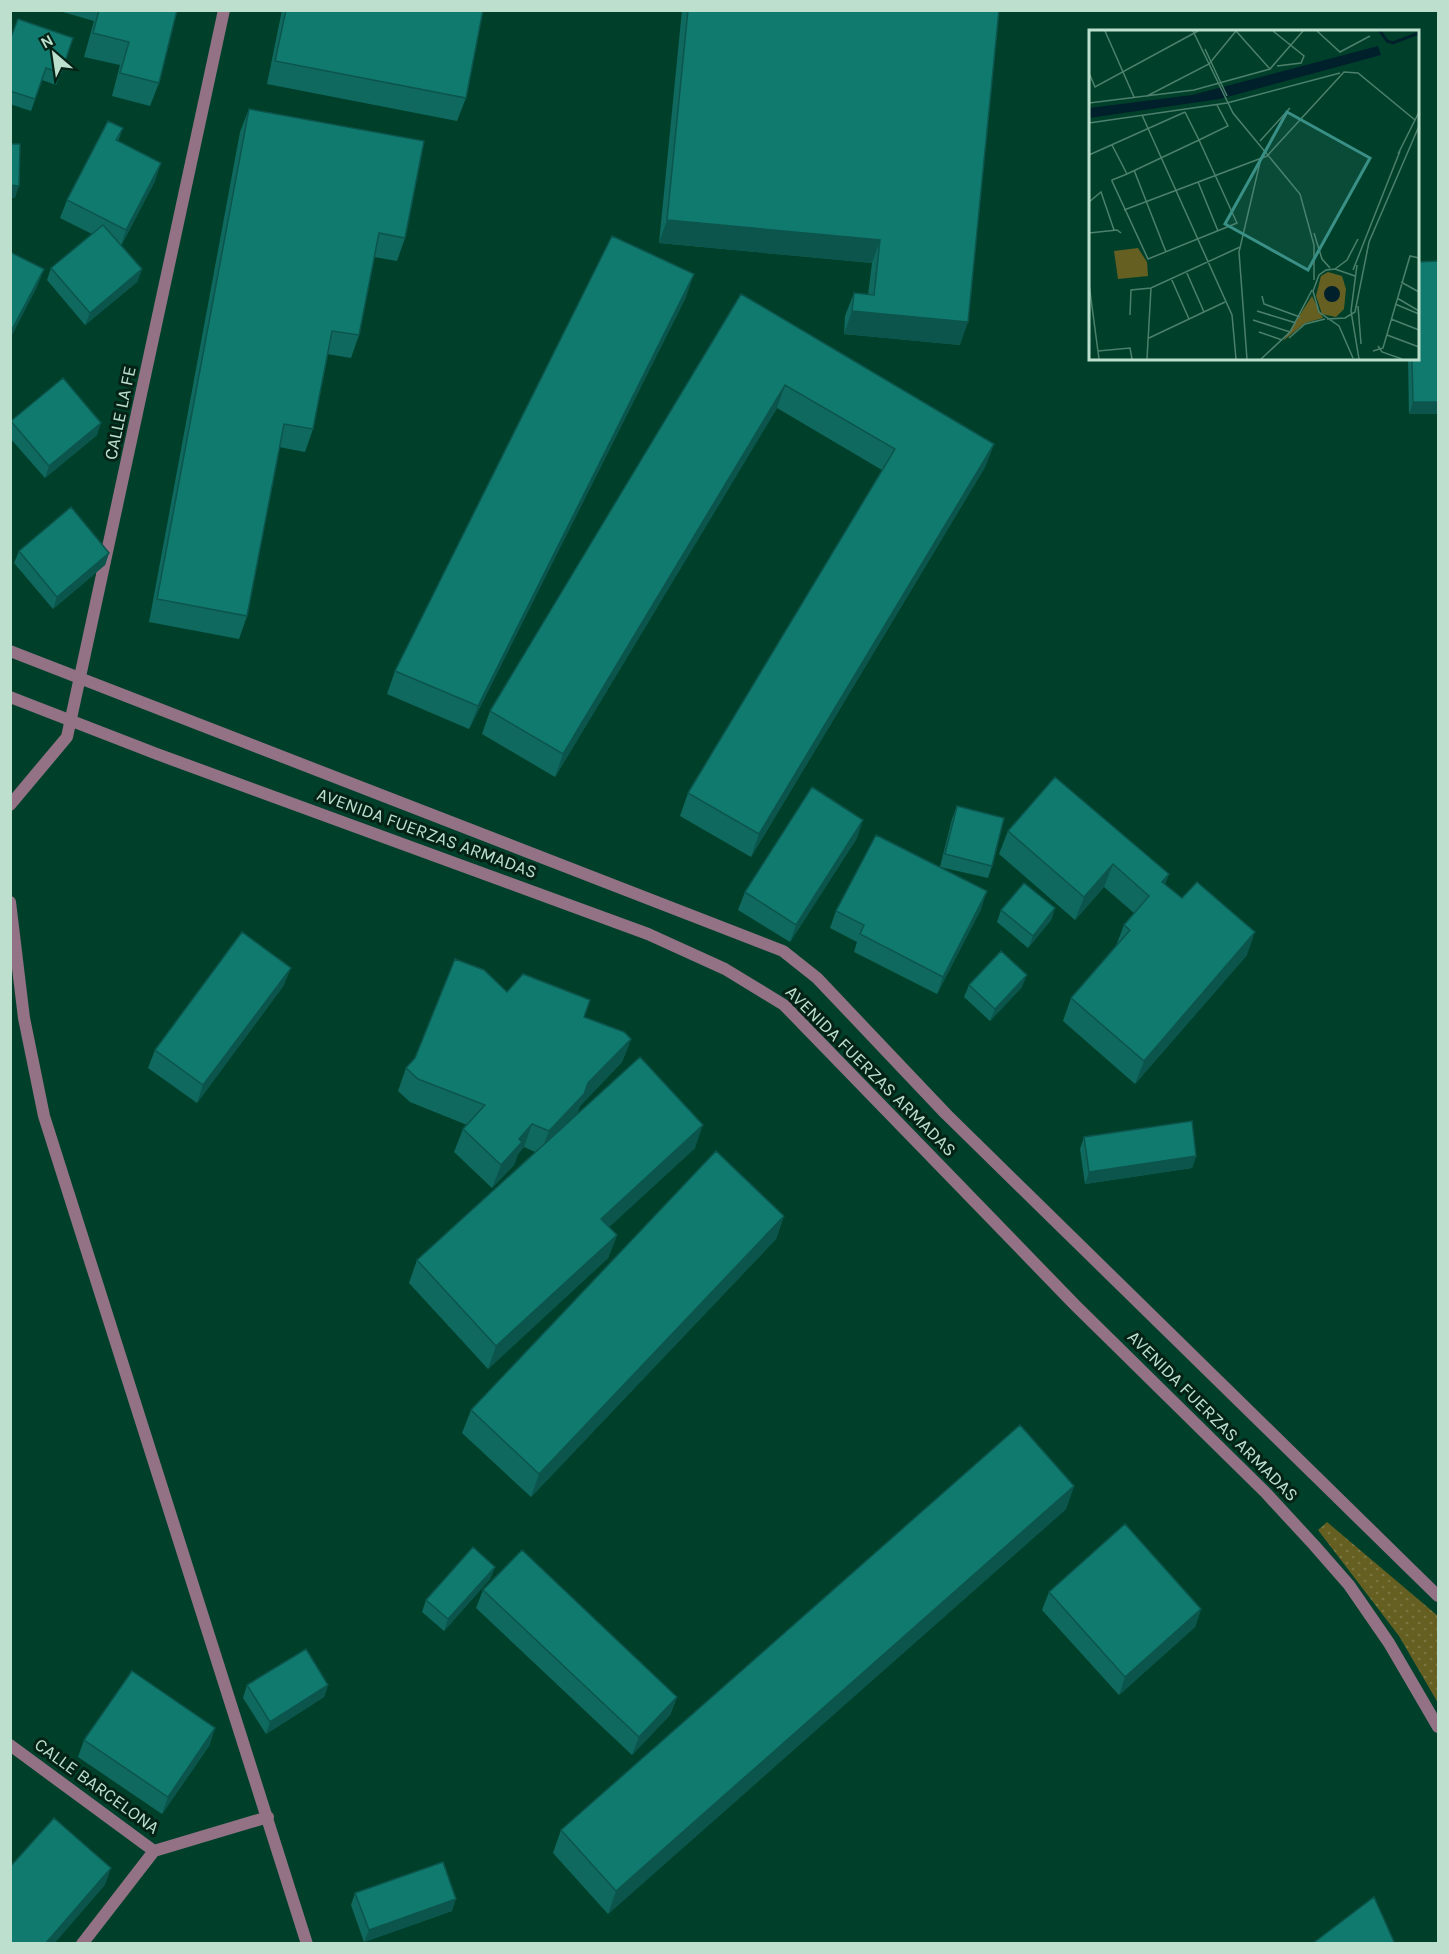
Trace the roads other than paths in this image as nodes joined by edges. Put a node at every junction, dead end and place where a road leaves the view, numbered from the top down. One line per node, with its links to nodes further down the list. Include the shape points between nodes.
1 (224, 10): 3 (street, CALLE LA FE)
2 (10, 651): 3 (street, AVENIDA FUERZAS ARMADAS)
3 (81, 679): 5 (street, CALLE LA FE); 8 (street, AVENIDA FUERZAS ARMADAS, via 783,951 816,978 946,1114)
4 (10, 697): 5 (street, AVENIDA FUERZAS ARMADAS)
5 (72, 720): 6 (street, CALLE LA FE, via 67,737); 9 (street, AVENIDA FUERZAS ARMADAS, via 648,934 725,969 784,1005 1314,1545 1349,1585 1389,1643)
6 (10, 805)
7 (10, 902): 11 (street, via 24,1018 44,1116)
8 (1438, 1596)
9 (1438, 1727)
10 (10, 1745): 12 (street, CALLE BARCELONA)
11 (268, 1817): 12 (street); 14 (street)
12 (154, 1851): 13 (street, CALLE BARCELONA)
13 (81, 1944)
14 (307, 1944)

